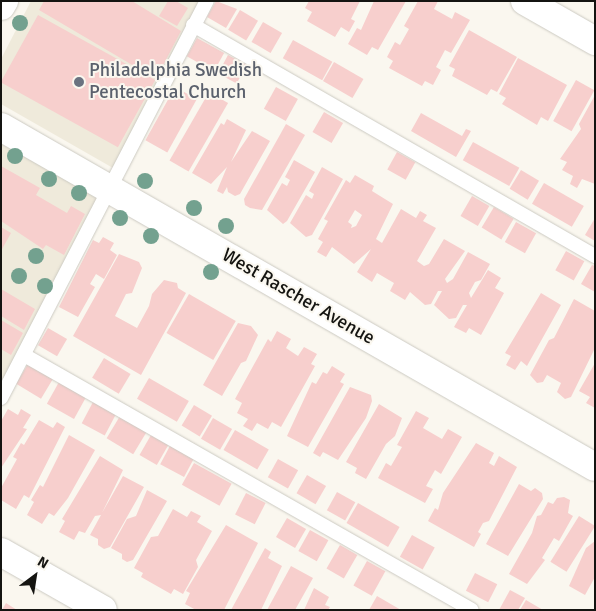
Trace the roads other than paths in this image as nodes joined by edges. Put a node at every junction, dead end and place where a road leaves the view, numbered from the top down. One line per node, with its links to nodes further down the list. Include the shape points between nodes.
1 (4, 1): 4 (street)
2 (206, 1): 5 (lane)
3 (525, 1): 6 (street)
4 (1, 6)
5 (193, 25): 8 (lane); 9 (lane)
6 (595, 41)
7 (1, 128): 8 (street, West Rascher Avenue)
8 (110, 190): 10 (lane); 12 (street, West Rascher Avenue)
9 (595, 256)
10 (24, 355): 11 (lane); 15 (lane)
11 (1, 398)
12 (595, 466)
13 (1, 552): 14 (street)
14 (103, 610)
15 (472, 610)

